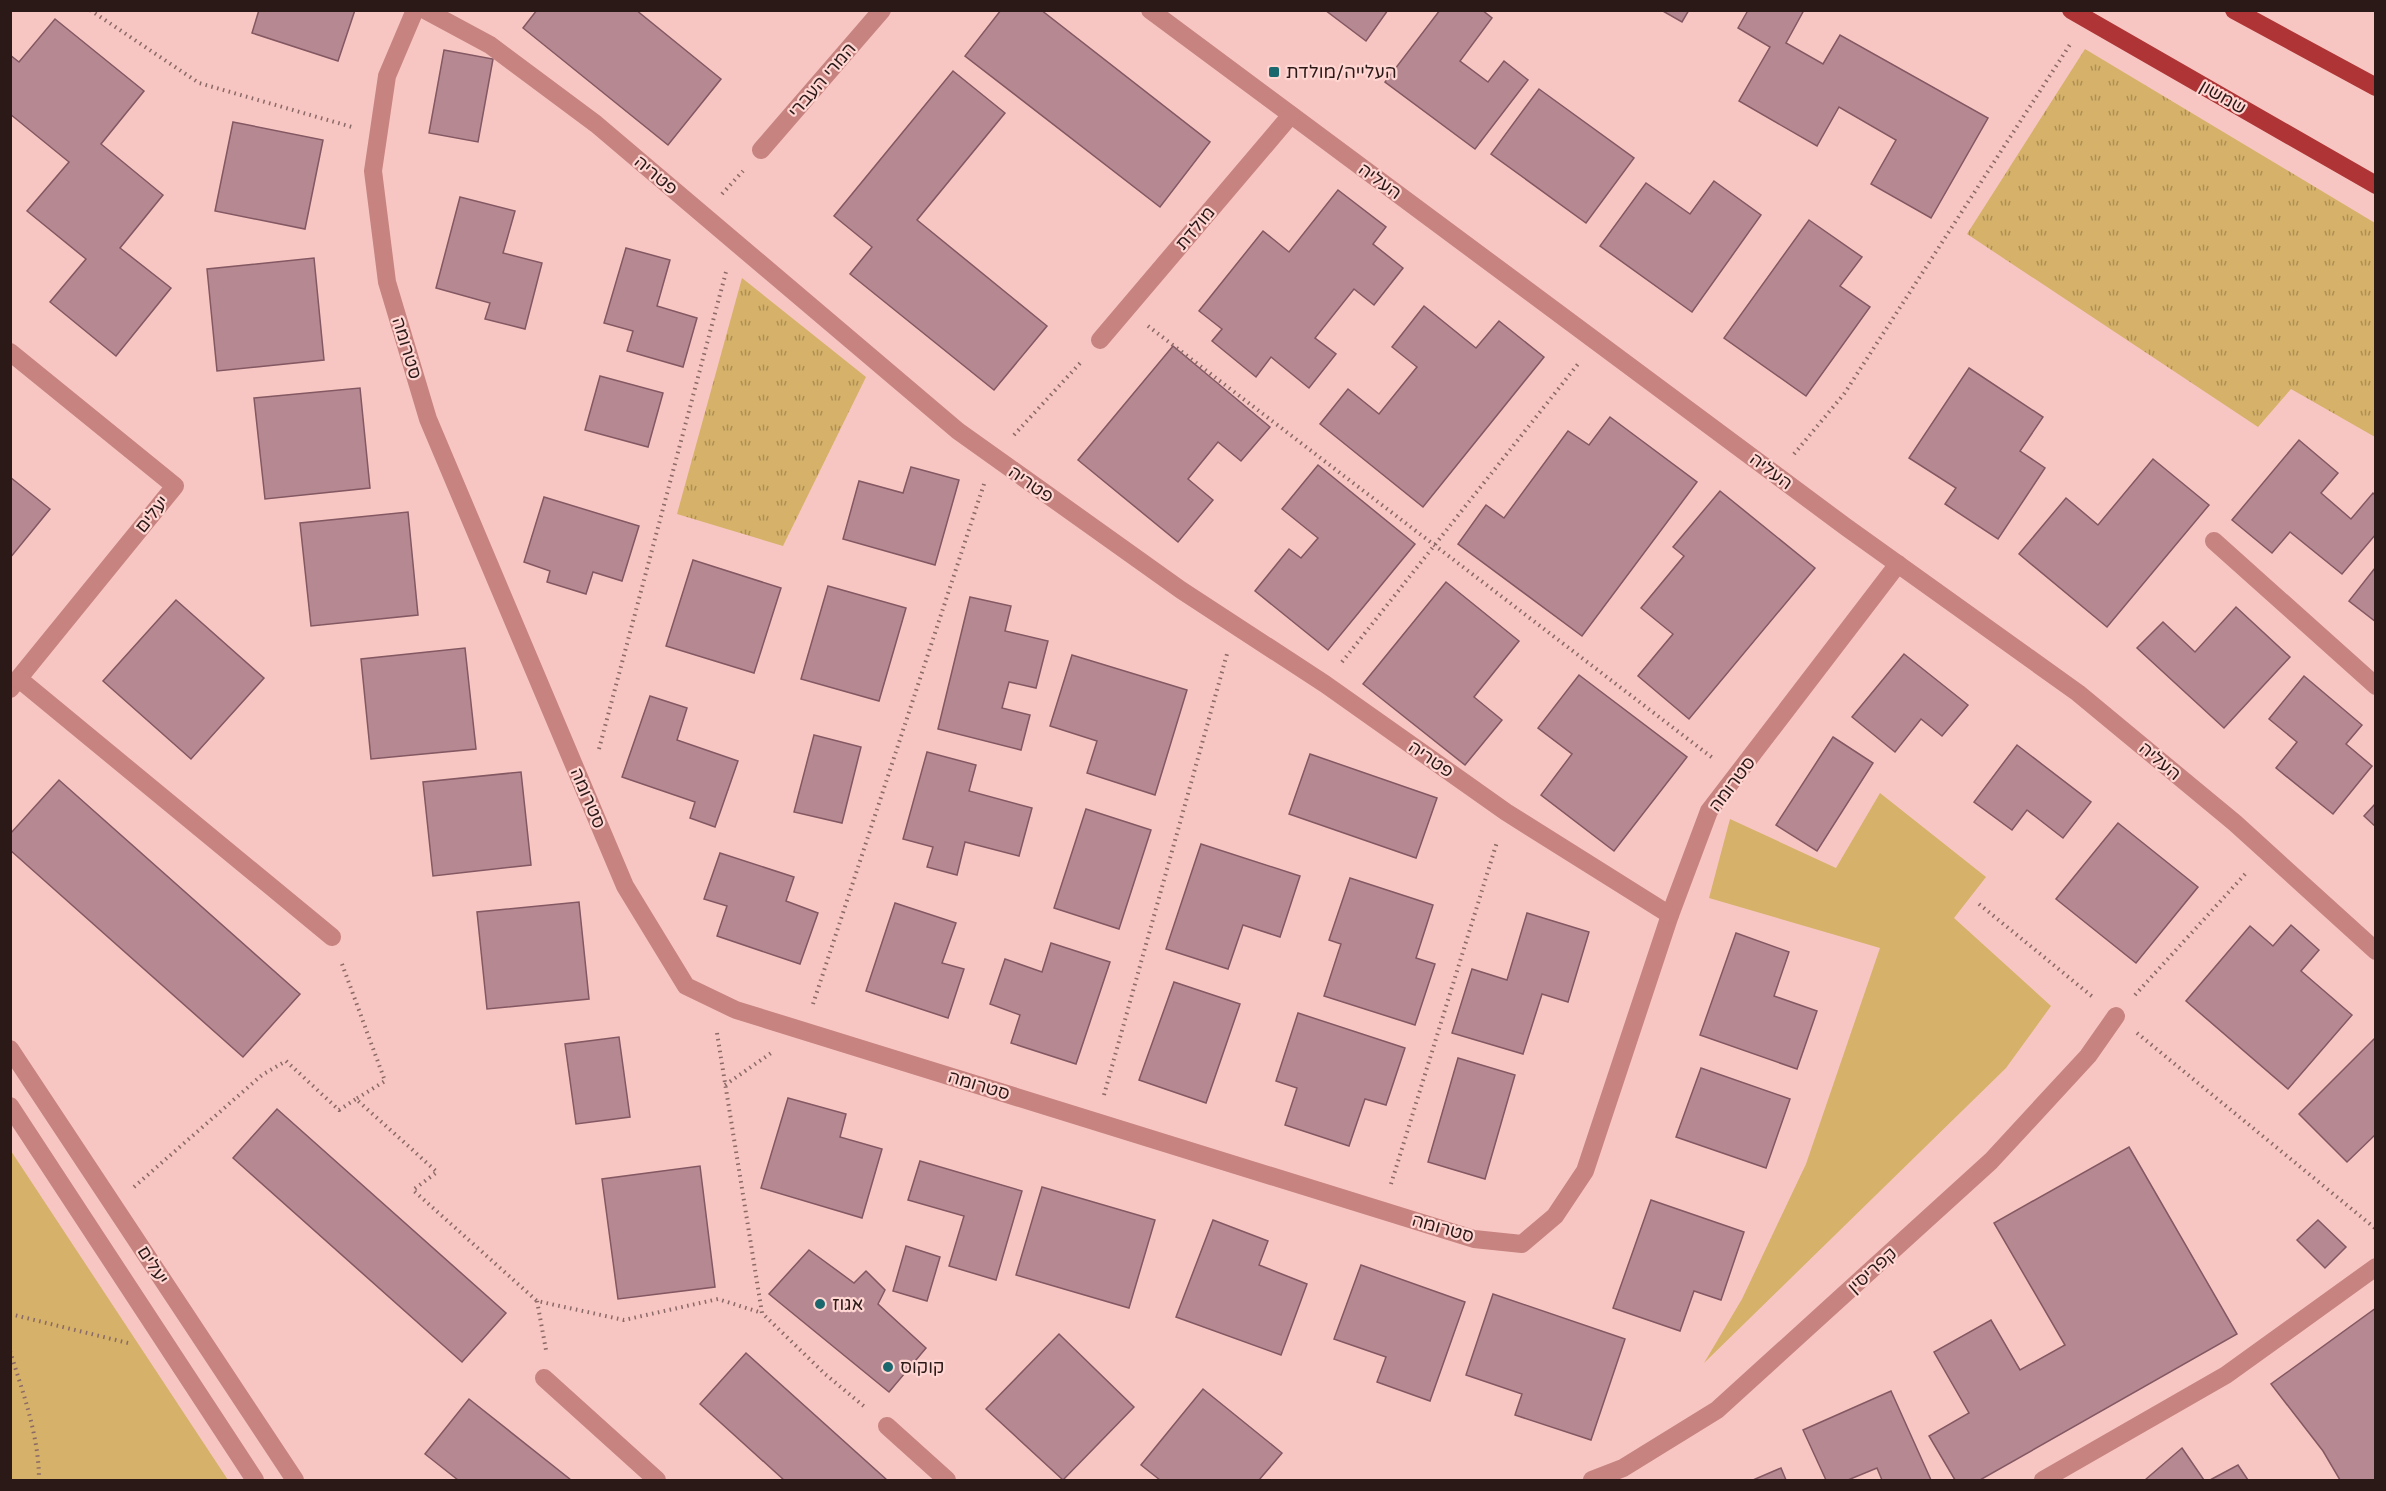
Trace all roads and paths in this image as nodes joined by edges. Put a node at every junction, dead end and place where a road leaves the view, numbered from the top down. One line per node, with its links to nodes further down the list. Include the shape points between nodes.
1 (90, 10): 10 (path, via 199,83)
2 (416, 10): 10 (street, סטרומה, via 387,76)
3 (425, 10): 13 (street, פטריה, via 490,45 596,124)
4 (882, 10): 11 (street, המרי העברי)
5 (1150, 10): 9 (street, העליה)
6 (2234, 10): 8 (main road)
7 (2085, 13): 12 (main road, שמשון); 20 (path, via 1844,394)
8 (2376, 87)
9 (1290, 115): 15 (street, מולדת); 17 (street, העליה)
10 (379, 134): 36 (street, סטרומה, via 373,171 387,282 428,419 625,886 686,986)
11 (762, 150): 13 (path)
12 (2376, 185)
13 (703, 216): 14 (street, פטריה)
14 (734, 242): 19 (street, פטריה); 28 (path)
15 (1126, 310): 16 (street, מולדת); 22 (path)
16 (1100, 340): 19 (path)
17 (1596, 341): 20 (street, העליה); 22 (path)
18 (10, 352): 25 (street, יעלים, via 175,486)
19 (993, 457): 24 (street, פטריה); 38 (path)
20 (1777, 475): 23 (street, העליה)
21 (2214, 541): 27 (street)
22 (1435, 544): 26 (path); 29 (path)
23 (1898, 564): 29 (street, סטרומה); 31 (street, העליה, via 2078,693)
24 (1235, 625): 26 (street, פטריה); 43 (path)
25 (15, 684): 34 (street, יעלים)
26 (1325, 684): 30 (street, פטריה)
27 (2376, 686)
28 (599, 750)
29 (1737, 777): 33 (street, סטרומה, via 1709,811)
30 (1506, 812): 33 (street, פטריה); 45 (path)
31 (2266, 851): 35 (street, העליה); 37 (path)
32 (1978, 904): 37 (path)
33 (1670, 915): 45 (street, סטרומה, via 1585,1171 1555,1216 1522,1244 1474,1239)
34 (332, 938): 41 (path, via 385,1081)
35 (2376, 951)
36 (711, 998): 38 (street, סטרומה); 40 (path)
37 (2116, 1016): 46 (path); 61 (street, קפריסין, via 2088,1056 1990,1161 1717,1410 1623,1468)
38 (804, 1031): 40 (path); 43 (street, סטרומה)
39 (10, 1049): 44 (street, יעלים)
40 (725, 1085): 49 (path)
41 (356, 1099): 44 (path, via 339,1110 286,1061 261,1075); 48 (path, via 437,1172 413,1190)
42 (10, 1106): 53 (street, יעלים)
43 (1096, 1121): 45 (street, סטרומה)
44 (114, 1206): 58 (street, יעלים)
45 (1383, 1211)
46 (2376, 1229)
47 (2376, 1268): 62 (street, via 2226,1375)
48 (537, 1301): 49 (path, via 624,1320 718,1299); 51 (path)
49 (762, 1313): 55 (path, via 825,1374)
50 (10, 1314): 53 (path)
51 (547, 1348)
52 (10, 1351): 56 (path, via 30,1415)
53 (173, 1355): 57 (street, יעלים)
54 (544, 1378): 59 (street)
55 (887, 1426): 60 (street)
56 (39, 1480)
57 (255, 1480)
58 (295, 1480)
59 (657, 1480)
60 (947, 1480)
61 (1592, 1480)
62 (2043, 1480)

